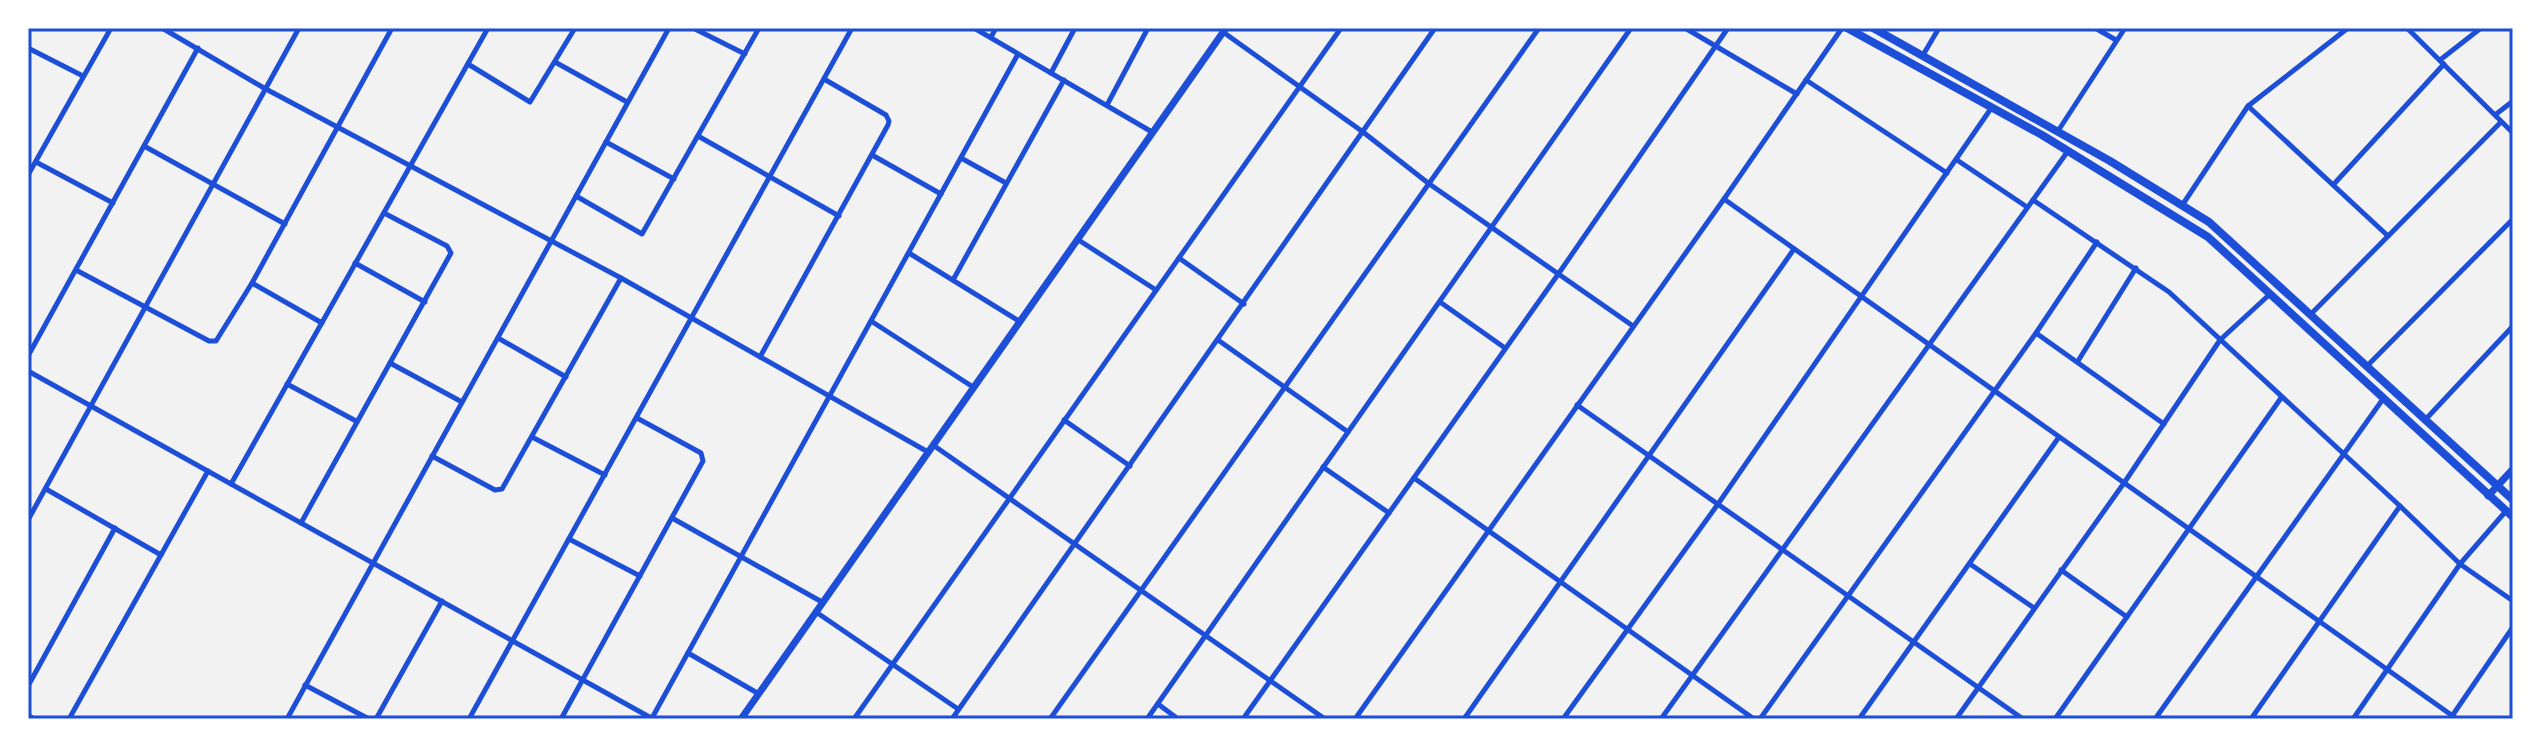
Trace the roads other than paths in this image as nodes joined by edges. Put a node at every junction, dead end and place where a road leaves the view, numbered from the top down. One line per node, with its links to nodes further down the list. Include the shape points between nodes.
1 (111, 28): 43 (street)
2 (162, 28): 35 (street)
3 (299, 28): 48 (street)
4 (392, 28): 57 (street)
5 (488, 28): 41 (street)
6 (575, 28): 39 (street)
7 (669, 28): 51 (street)
8 (693, 28): 36 (street)
9 (759, 28): 36 (street)
10 (852, 28): 44 (street)
11 (974, 28): 31 (street)
12 (996, 28): 31 (street)
13 (1075, 28): 42 (street)
14 (1148, 28): 52 (street)
15 (1341, 28): 47 (street)
16 (1435, 28): 59 (street)
17 (1539, 28): 76 (street)
18 (1631, 28): 90 (street)
19 (1685, 28): 33 (street)
20 (1728, 28): 33 (street)
21 (1844, 28): 46 (street); 54 (main road)
22 (1873, 28): 38 (main road)
23 (1926, 28): 30 (street)
24 (2095, 28): 32 (street)
25 (2125, 28): 32 (street)
26 (2348, 28): 53 (street)
27 (2407, 28): 40 (street)
28 (2481, 28): 40 (street)
29 (1225, 30): 47 (street); 60 (street)
30 (1937, 31): 38 (street)
31 (991, 37): 37 (street)
32 (2116, 40): 58 (street)
33 (1716, 45): 49 (street); 101 (street)
34 (28, 48): 43 (street)
35 (198, 48): 48 (street); 64 (street)
36 (745, 54): 62 (street)
37 (1018, 54): 42 (street); 67 (street)
38 (1923, 55): 58 (main road)
39 (555, 62): 41 (street, via 530,102); 51 (street)
40 (2442, 62): 55 (street); 78 (street)
41 (468, 64): 70 (street)
42 (1051, 73): 45 (street)
43 (83, 76): 69 (street)
44 (824, 79): 66 (street, via 888,118); 73 (street)
45 (1064, 80): 52 (street); 75 (street)
46 (1806, 80): 49 (street); 71 (street)
47 (1300, 86): 59 (street); 97 (street)
48 (264, 88): 57 (street); 77 (street)
49 (1797, 94): 81 (street)
50 (2513, 101): 55 (street)
51 (628, 102): 63 (street)
52 (1107, 105): 60 (street)
53 (2248, 106): 78 (street); 84 (street)
54 (1993, 107): 65 (main road); 68 (street)
55 (2495, 115): 56 (street)
56 (2501, 122): 61 (street); 91 (street)
57 (338, 127): 70 (street); 89 (street)
58 (2058, 131): 84 (main road)
59 (1363, 132): 76 (street); 110 (street)
60 (1153, 133): 92 (street)
61 (2513, 133)
62 (698, 136): 73 (street); 74 (street)
63 (606, 142): 74 (street); 80 (street)
64 (144, 146): 77 (street); 83 (street)
65 (2068, 150): 82 (street); 106 (main road, via 2184,221)
66 (872, 155): 79 (street); 87 (street)
67 (961, 158): 75 (street); 79 (street)
68 (1957, 160): 71 (street); 85 (street)
69 (36, 162): 72 (street); 83 (street)
70 (411, 164): 86 (street); 93 (street)
71 (1947, 173): 107 (street)
72 (28, 175)
73 (768, 176): 87 (street); 113 (street)
74 (674, 179): 80 (street, via 641,235)
75 (1006, 183): 103 (street)
76 (1428, 183): 90 (street); 134 (street)
77 (214, 184): 89 (street); 111 (street)
78 (2333, 185): 91 (street)
79 (941, 194): 96 (street)
80 (576, 196): 93 (street)
81 (1724, 199): 95 (street); 117 (street)
82 (2033, 200): 85 (street); 94 (street)
83 (113, 203): 100 (street)
84 (2183, 204): 112 (main road, via 2247,254)
85 (2027, 207): 123 (street)
86 (384, 213): 98 (street); 108 (street, via 450,248)
87 (839, 216): 126 (street)
88 (2513, 219): 129 (street)
89 (285, 224): 104 (street)
90 (1492, 227): 101 (street); 109 (street)
91 (2388, 236): 112 (street)
92 (1077, 239): 105 (street); 115 (street)
93 (551, 242): 102 (street); 120 (street)
94 (2097, 242): 99 (street); 119 (street)
95 (1794, 249): 107 (street); 153 (street)
96 (909, 253): 103 (street); 114 (street)
97 (1179, 258): 105 (street); 110 (street)
98 (355, 263): 108 (street); 116 (street)
99 (2136, 268): 122 (street); 127 (street)
100 (76, 270): 111 (street); 125 (street)
101 (1559, 273): 117 (street); 124 (street)
102 (621, 278): 113 (street); 131 (street)
103 (953, 280): 115 (street)
104 (252, 283): 111 (street, via 216,341); 116 (street)
105 (1156, 290): 143 (street)
106 (2271, 293): 122 (street); 138 (main road)
107 (1861, 296): 123 (street); 167 (street)
108 (425, 302): 128 (street)
109 (1440, 302): 124 (street); 147 (street)
110 (1244, 304): 121 (street)
111 (146, 307): 141 (street)
112 (2310, 315): 129 (main road)
113 (690, 318): 126 (street); 142 (street)
114 (871, 321): 133 (street); 136 (street)
115 (1019, 321): 133 (street)
116 (322, 323): 132 (street)
117 (1633, 326): 140 (street)
118 (2513, 326): 144 (street)
119 (2036, 333): 127 (street); 135 (street)
120 (498, 338): 131 (street); 139 (street)
121 (1218, 340): 134 (street); 154 (street)
122 (2220, 340): 137 (street); 146 (street)
123 (1929, 344): 135 (street); 179 (street)
124 (1505, 348): 159 (street)
125 (28, 356)
126 (760, 357): 136 (street)
127 (2078, 361): 146 (street)
128 (390, 363): 139 (street); 145 (street)
129 (2366, 366): 144 (main road)
130 (28, 371): 141 (street)
131 (566, 377): 148 (street)
132 (287, 384): 145 (street); 161 (street)
133 (973, 387): 150 (street)
134 (1285, 387): 147 (street); 189 (street)
135 (1994, 391): 149 (street); 190 (street)
136 (829, 397): 150 (street); 181 (street)
137 (2281, 398): 151 (street); 175 (street)
138 (2384, 398): 151 (street); 164 (main road)
139 (462, 402): 152 (street)
140 (1577, 405): 153 (street); 176 (street)
141 (91, 406): 157 (street); 163 (street)
142 (637, 418): 158 (street); 171 (street, via 704,457)
143 (1064, 420): 154 (street); 165 (street)
144 (2425, 420): 162 (main road)
145 (357, 421): 173 (street)
146 (2164, 424): 160 (street)
147 (1348, 432): 155 (street)
148 (532, 437): 152 (street, via 498,491); 158 (street)
149 (2059, 437): 160 (street); 183 (street)
150 (930, 449): 165 (street); 193 (street)
151 (2342, 454): 168 (street); 187 (street)
152 (432, 456): 182 (street)
153 (1649, 456): 167 (street); 188 (street)
154 (1130, 466): 178 (street)
155 (1323, 467): 169 (street); 200 (street)
156 (2513, 469): 162 (street)
157 (208, 471): 161 (street); 180 (street)
158 (605, 475): 177 (street)
159 (1414, 478): 169 (street); 176 (street)
160 (2124, 483): 175 (street); 185 (street)
161 (231, 484): 173 (street)
162 (2497, 485): 164 (street); 166 (main road)
163 (46, 489): 172 (street); 174 (street)
164 (2488, 496): 170 (main road)
165 (1010, 497): 178 (street); 204 (street)
166 (2513, 500)
167 (1718, 504): 179 (street); 199 (street)
168 (2400, 506): 184 (street); 197 (street)
169 (1389, 513): 208 (street)
170 (2509, 514): 184 (street)
171 (672, 518): 181 (street); 186 (street)
172 (28, 520)
173 (301, 523): 182 (street)
174 (115, 528): 180 (street); 210 (street)
175 (2189, 529): 187 (street); 196 (street)
176 (1488, 530): 188 (street); 233 (street)
177 (569, 539): 186 (street); 201 (street)
178 (1076, 543): 189 (street); 214 (street)
179 (1783, 550): 190 (street); 206 (street)
180 (161, 555): 218 (street)
181 (741, 557): 193 (street); 203 (street)
182 (373, 563): 191 (street); 209 (street)
183 (1970, 564): 194 (street); 202 (street)
184 (2460, 564): 192 (street); 205 (street)
185 (2061, 570): 194 (street); 196 (street)
186 (640, 576): 207 (street)
187 (2256, 577): 197 (street); 242 (street)
188 (1561, 581): 199 (street); 234 (street)
189 (1142, 590): 200 (street); 228 (street)
190 (1848, 597): 202 (street); 237 (street)
191 (442, 601): 201 (street); 221 (street)
192 (2513, 601)
193 (822, 602): 195 (street)
194 (2034, 608): 211 (street)
195 (816, 612): 204 (street); 212 (street)
196 (2127, 617): 241 (street)
197 (2319, 622): 205 (street); 243 (street)
198 (2513, 627): 216 (street)
199 (1626, 628): 206 (street); 235 (street)
200 (1205, 635): 208 (street); 213 (street)
201 (513, 641): 207 (street); 222 (street)
202 (1914, 643): 211 (street); 238 (street)
203 (688, 653): 212 (street); 224 (street)
204 (892, 664): 214 (street); 226 (street)
205 (2386, 669): 216 (street); 244 (street)
206 (1693, 675): 236 (street); 237 (street)
207 (582, 679): 223 (street); 224 (street)
208 (1270, 681): 231 (street); 232 (street)
209 (305, 685): 219 (street); 220 (street)
210 (28, 686)
211 (1978, 687): 239 (street); 240 (street)
212 (759, 694): 225 (street)
213 (1158, 704): 229 (street); 230 (street)
214 (958, 709): 227 (street)
215 (28, 715): 217 (street)
216 (2453, 718)
217 (34, 719)
218 (69, 719)
219 (287, 719)
220 (369, 719)
221 (376, 719)
222 (469, 719)
223 (561, 719)
224 (653, 719)
225 (741, 719)
226 (854, 719)
227 (952, 719)
228 (1050, 719)
229 (1147, 719)
230 (1178, 719)
231 (1243, 719)
232 (1325, 719)
233 (1355, 719)
234 (1464, 719)
235 (1563, 719)
236 (1661, 719)
237 (1757, 719)
238 (1859, 719)
239 (1956, 719)
240 (2023, 719)
241 (2055, 719)
242 (2155, 719)
243 (2251, 719)
244 (2353, 719)

